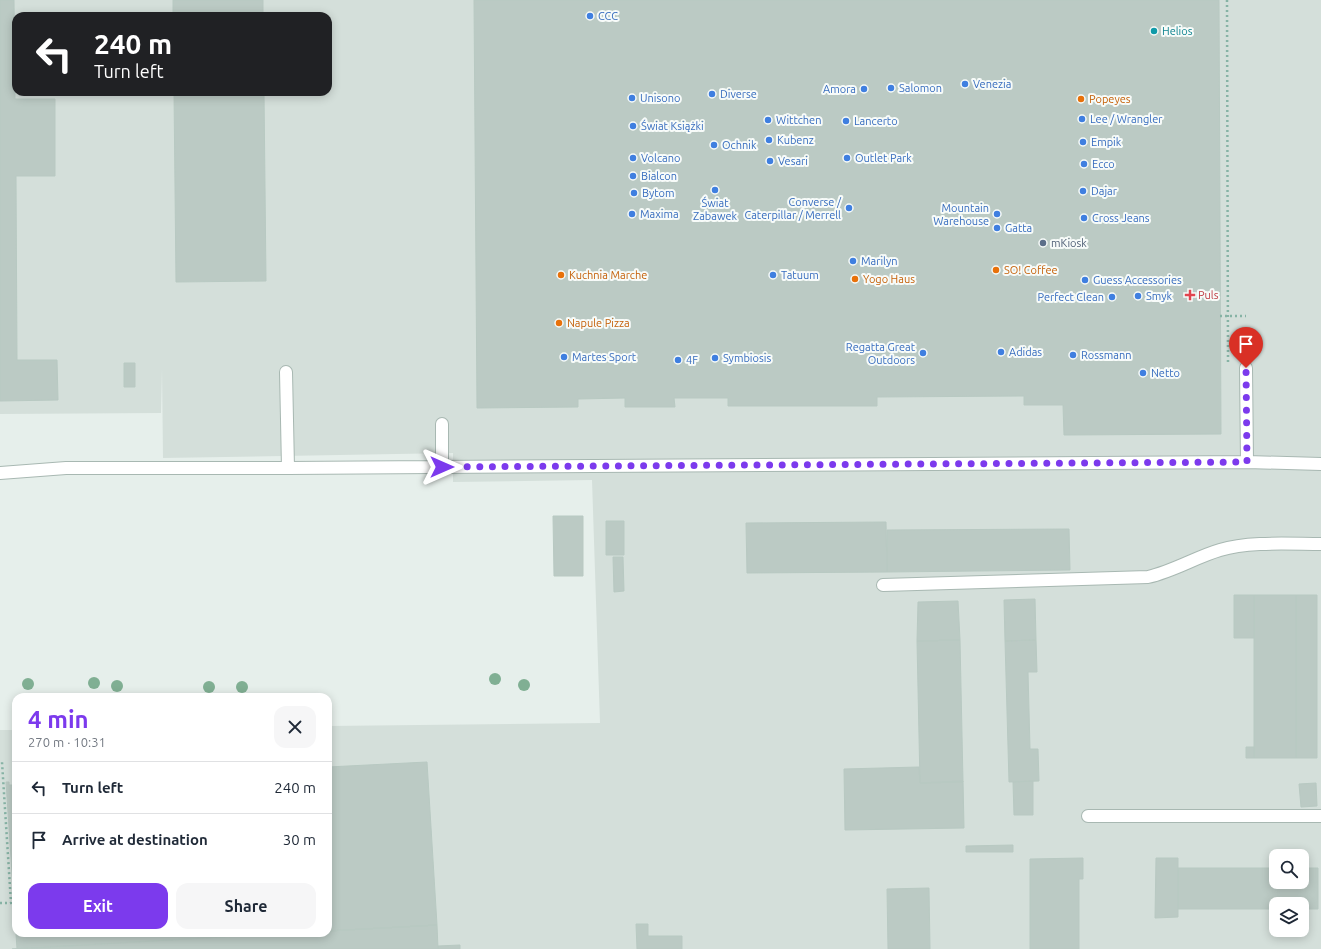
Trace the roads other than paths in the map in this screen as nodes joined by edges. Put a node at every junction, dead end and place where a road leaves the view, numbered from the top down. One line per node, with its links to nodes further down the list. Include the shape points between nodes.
1 (1246, 368): 4 (lane)
2 (286, 372): 7 (lane)
3 (442, 424): 6 (lane)
4 (1247, 462): 5 (lane); 6 (lane)
5 (1321, 464)
6 (442, 467): 7 (lane)
7 (288, 468): 8 (lane, via 66,468)
8 (0, 473)
9 (1321, 544): 10 (lane, via 1253,544 1221,549 1148,577)
10 (883, 584)
11 (1088, 816): 12 (lane)
12 (1321, 816)

